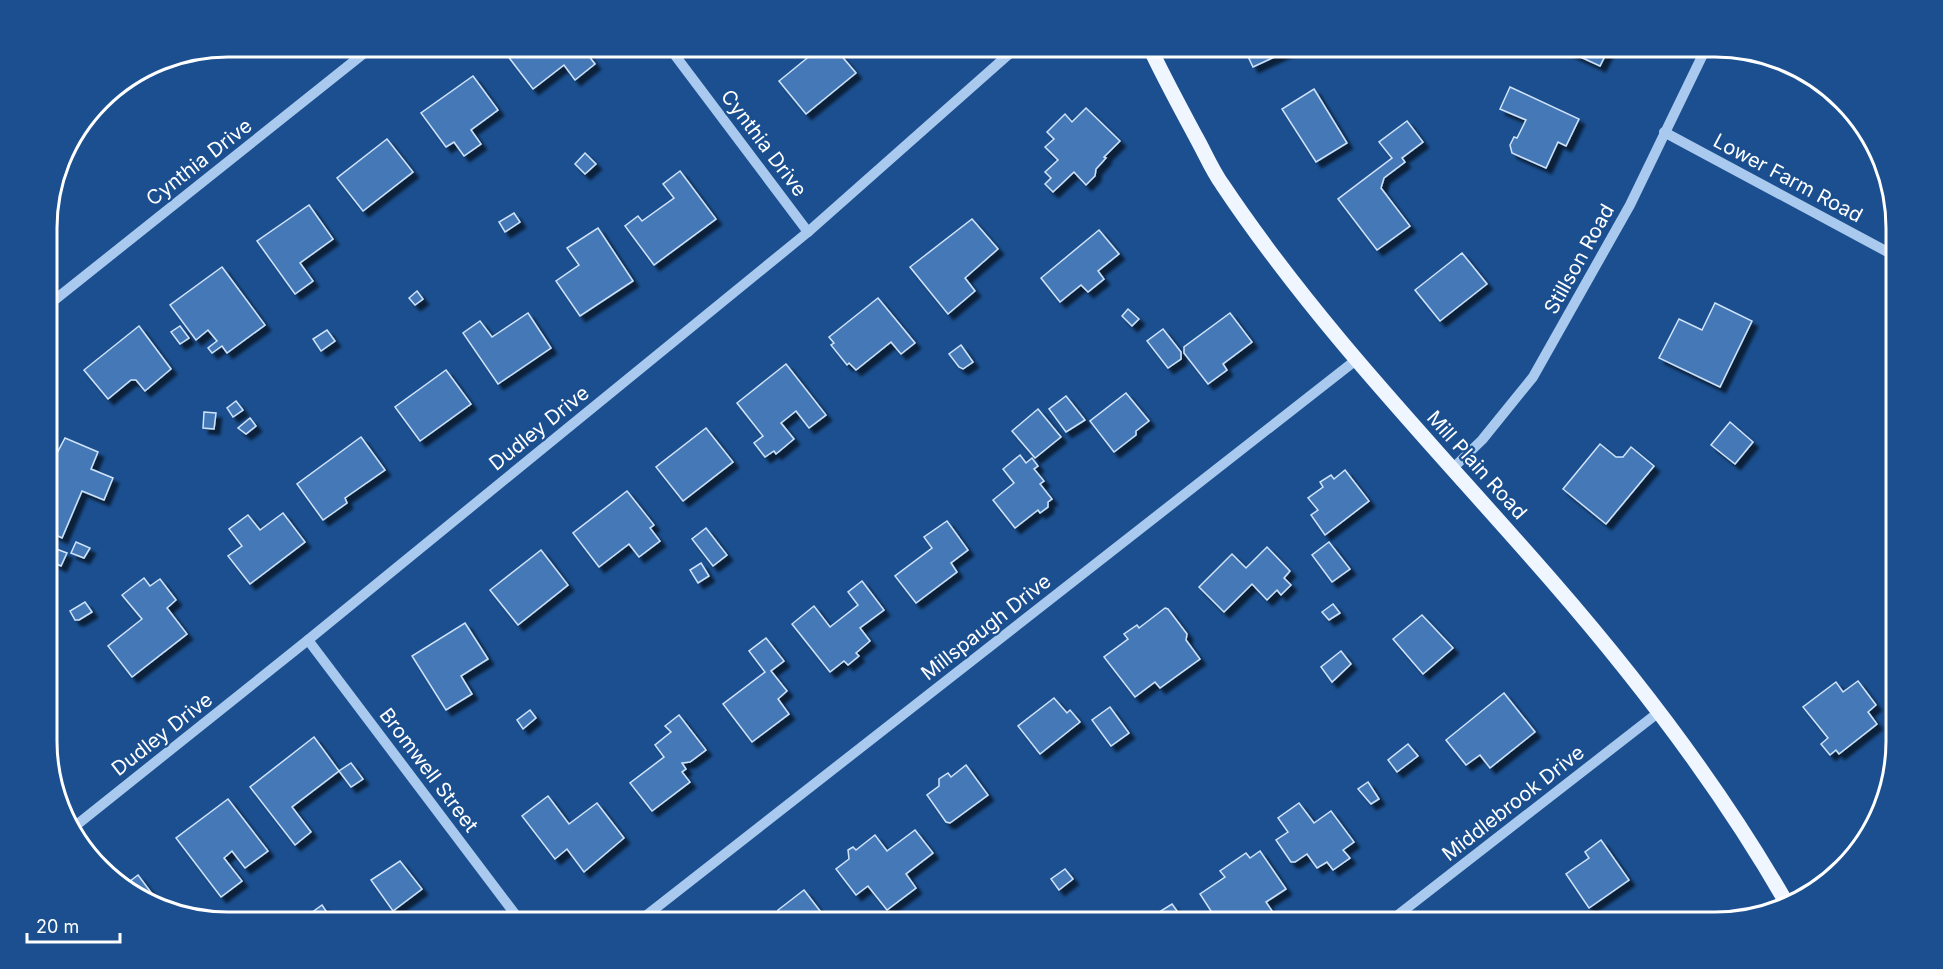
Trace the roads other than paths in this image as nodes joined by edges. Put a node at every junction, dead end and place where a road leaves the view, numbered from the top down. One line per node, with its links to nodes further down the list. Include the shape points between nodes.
1 (359, 57): 9 (street, Cynthia Drive)
2 (676, 57): 7 (street, Cynthia Drive)
3 (1006, 57): 7 (street, Dudley Drive)
4 (1154, 57): 10 (main road, Mill Plain Road, via 1221,182 1281,267)
5 (1702, 57): 6 (street, Stillson Road)
6 (1664, 132): 8 (street, Lower Farm Road); 11 (street, Stillson Road, via 1630,205 1533,377 1482,440)
7 (808, 232): 12 (street, Dudley Drive)
8 (1886, 251)
9 (57, 298)
10 (1356, 360): 11 (main road, Mill Plain Road); 17 (street, Millspaugh Drive)
11 (1452, 469): 13 (main road, Mill Plain Road)
12 (308, 640): 14 (street, Dudley Drive); 16 (street, Bromwell Street)
13 (1659, 712): 15 (main road, Mill Plain Road, via 1752,843); 18 (street, Middlebrook Drive)
14 (78, 823)
15 (1783, 897)
16 (513, 912)
17 (651, 912)
18 (1402, 912)

